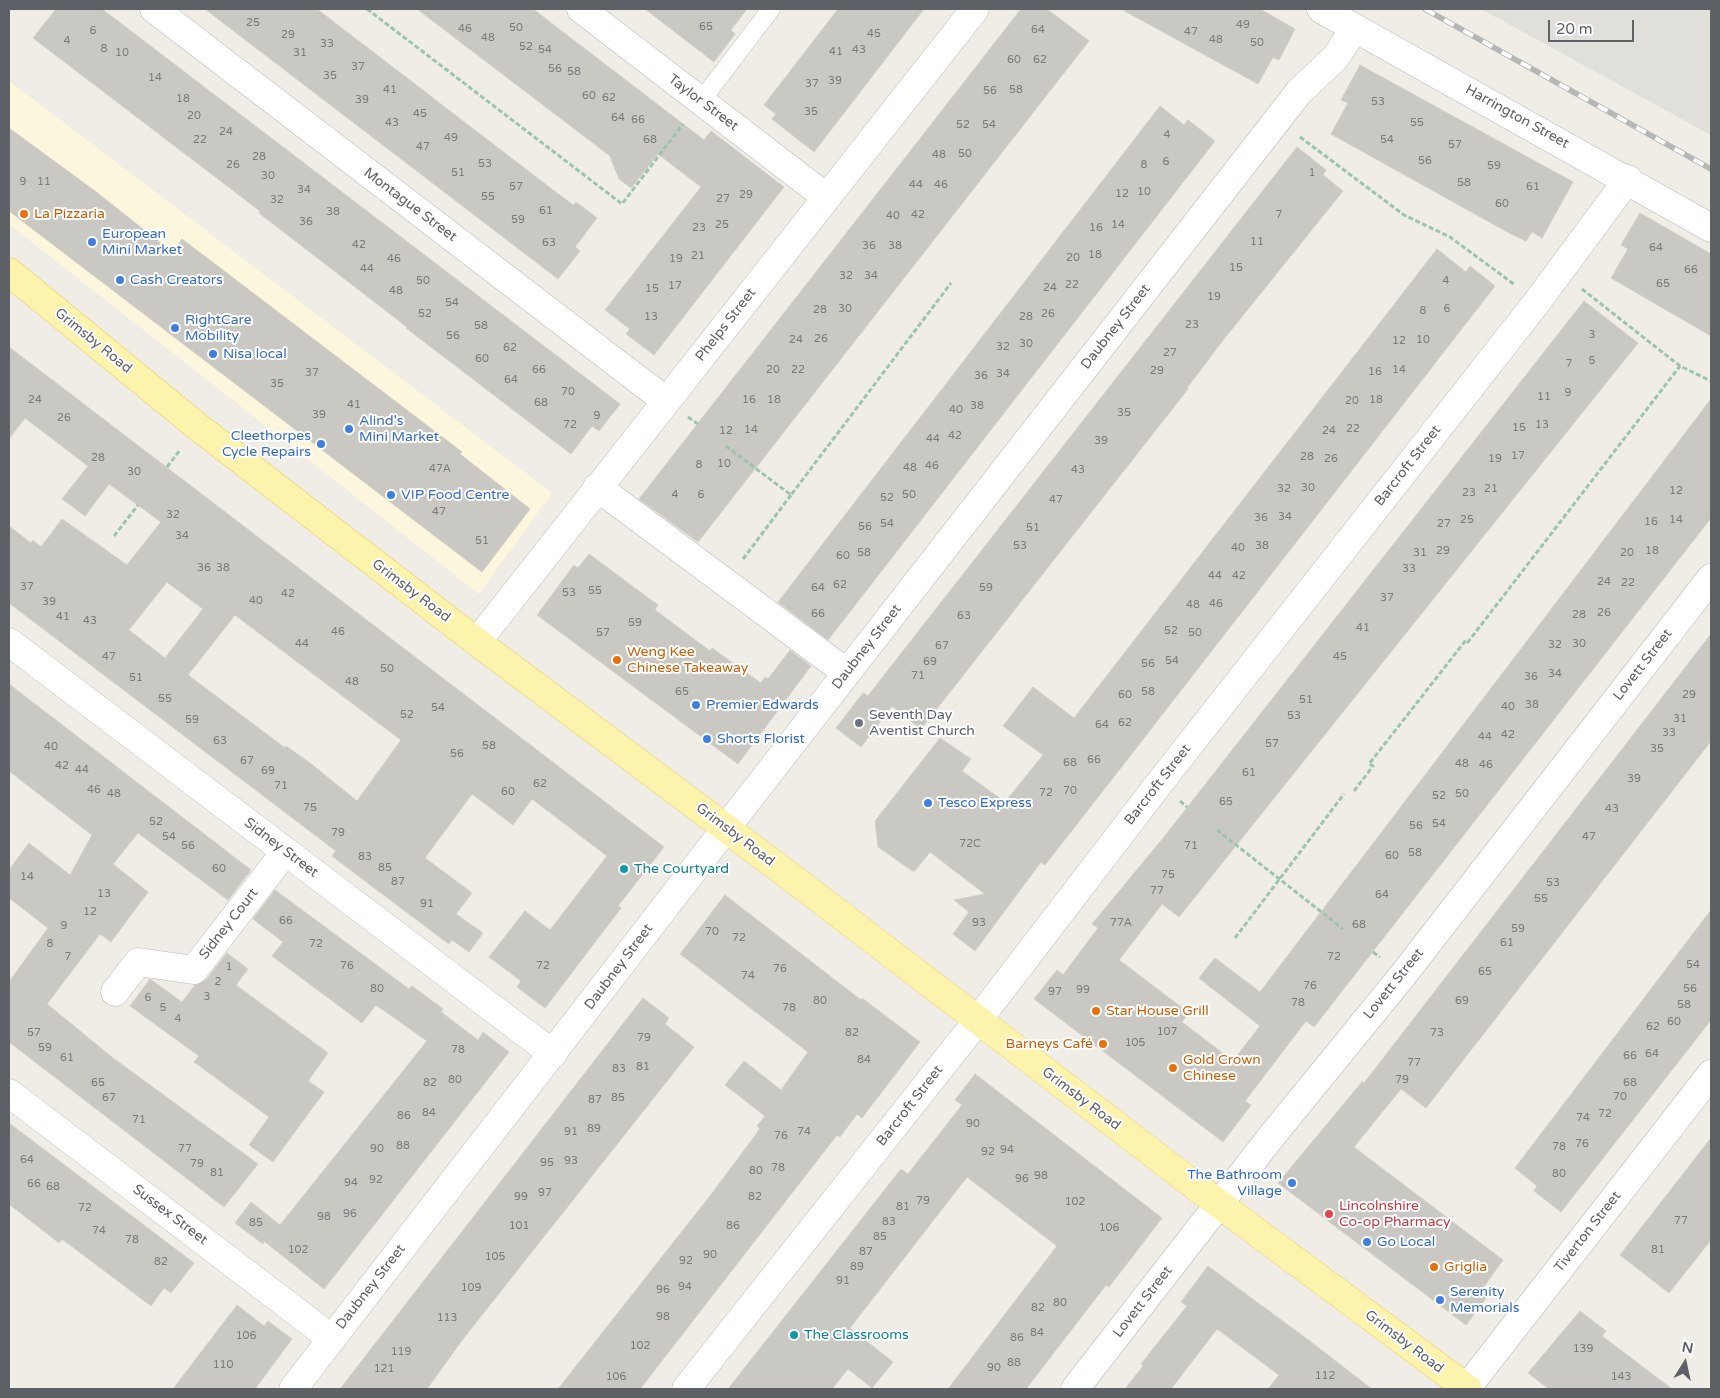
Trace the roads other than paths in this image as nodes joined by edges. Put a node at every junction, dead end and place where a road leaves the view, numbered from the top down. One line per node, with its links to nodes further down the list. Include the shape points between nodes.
1 (154, 9): 12 (street, Montague Street)
2 (581, 9): 7 (street, Taylor Street)
3 (771, 9): 7 (lane)
4 (975, 9): 9 (street, Phelps Street)
5 (1321, 9): 6 (street, Harrington Street)
6 (1355, 28): 8 (street, Harrington Street); 17 (street, Daubney Street, via 1335,58 1299,92)
7 (700, 101): 9 (street, Taylor Street)
8 (1628, 179): 10 (street, Harrington Street); 21 (street, Barcroft Street, via 1537,302 1158,784)
9 (826, 197): 12 (street, Phelps Street)
10 (1711, 228)
11 (9, 272): 16 (main road, Grimsby Road, via 198,427)
12 (666, 401): 13 (street, Phelps Street)
13 (597, 487): 16 (street, Phelps Street); 17 (street)
14 (1711, 578): 25 (street, Lovett Street, via 1403,975)
15 (9, 642): 19 (street, Sidney Street)
16 (477, 642): 18 (main road, Grimsby Road)
17 (847, 673): 18 (street, Daubney Street)
18 (726, 828): 21 (main road, Grimsby Road); 22 (street, Daubney Street)
19 (286, 852): 20 (street, Sidney Court, via 194,970 138,962); 22 (street, Sidney Street)
20 (115, 992)
21 (978, 1020): 25 (main road, Grimsby Road); 28 (street, Barcroft Street)
22 (553, 1054): 26 (street, Daubney Street)
23 (1711, 1074): 30 (street, Tiverton Street)
24 (9, 1092): 26 (street, Sussex Street)
25 (1219, 1204): 29 (street, Lovett Street); 30 (main road, Grimsby Road)
26 (331, 1338): 27 (street, Daubney Street)
27 (293, 1389)
28 (686, 1389)
29 (1075, 1389)
30 (1467, 1389)

